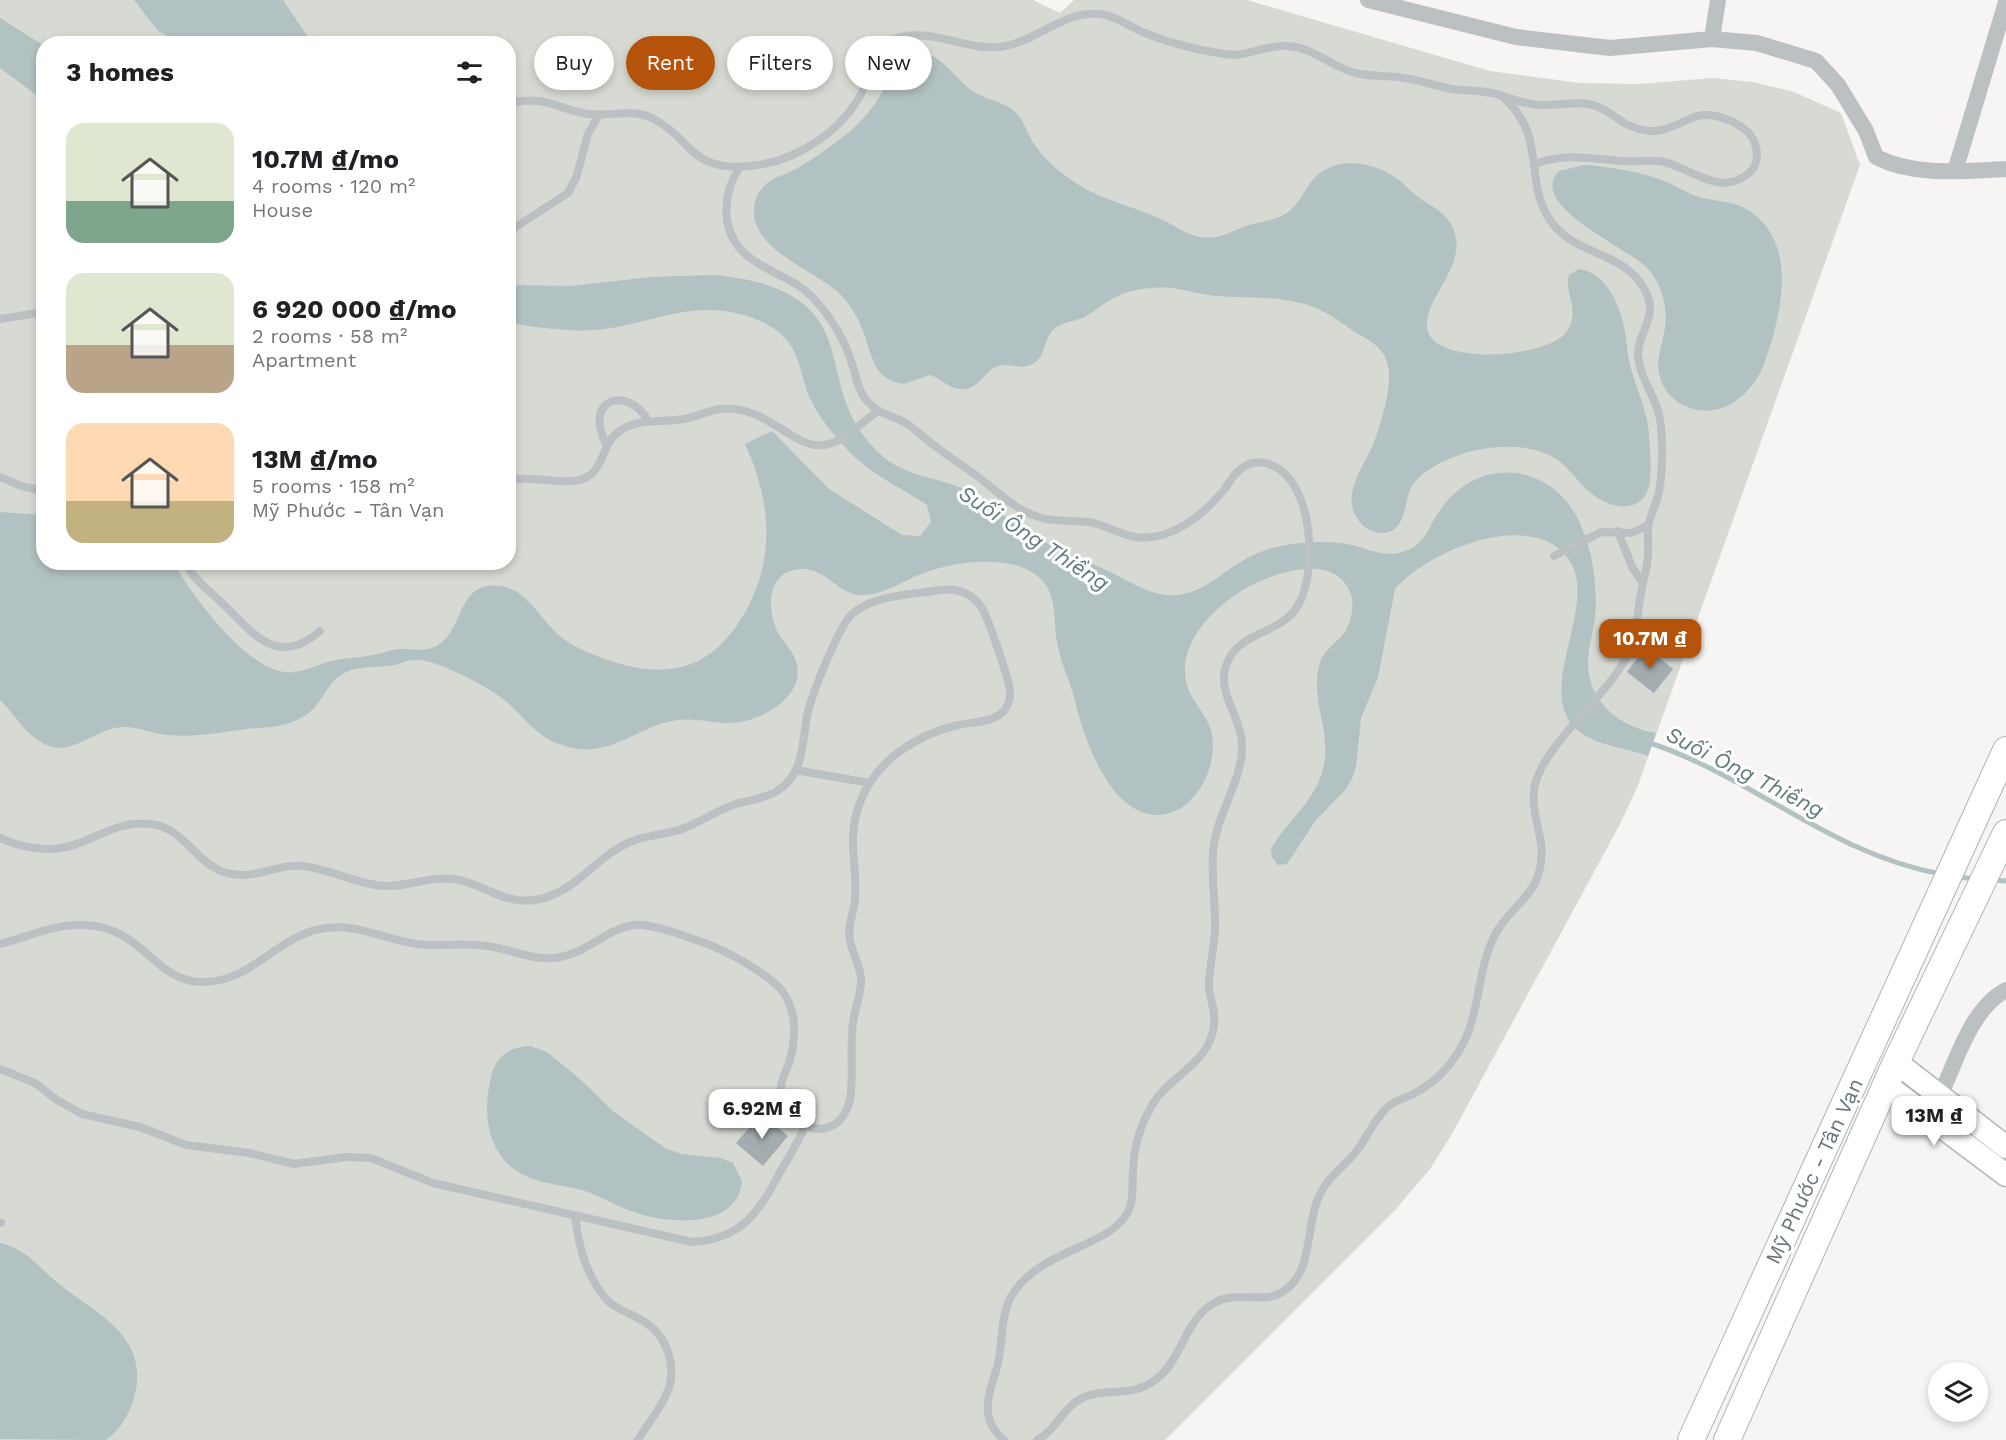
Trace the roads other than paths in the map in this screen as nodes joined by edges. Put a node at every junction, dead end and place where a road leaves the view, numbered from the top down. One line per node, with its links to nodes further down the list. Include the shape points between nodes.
1 (1368, 0): 4 (street, via 1516,37 1610,48)
2 (1718, 0): 4 (street)
3 (2006, 2): 11 (street)
4 (1712, 39): 11 (street, via 1757,43 1816,61 1838,85 1866,131 1876,157 1892,165)
5 (1502, 96): 8 (lane, via 1526,125); 8 (lane, via 1540,105 1597,106 1631,127 1646,131 1664,129 1698,116 1716,116 1748,131 1757,154 1749,173 1719,182 1701,179 1679,166 1659,161 1568,156); 9 (lane, via 1402,77 1355,73 1295,46 1224,54 1152,36 1114,18 1089,14 1070,18 1005,46 982,47 937,38 896,39 880,52 856,103 833,129 790,156)
6 (516, 103): 7 (lane, via 538,99)
7 (599, 115): 9 (lane, via 629,112 647,116 696,156 717,165); 12 (lane, via 588,134 568,193)
8 (1535, 164): 21 (lane, via 1538,193 1557,230 1579,246 1625,267 1648,296 1650,315 1639,342 1639,363 1657,408 1661,432 1660,481)
9 (740, 167): 15 (lane, via 729,188 725,211 737,246 814,298 839,333 862,394)
10 (2006, 169): 11 (street)
11 (1955, 171)
12 (516, 227)
13 (36, 313): 14 (lane)
14 (0, 319)
15 (878, 411): 16 (lane, via 837,441 820,446 805,444 771,421 734,409); 43 (lane, via 909,426 1028,513 1053,520 1099,524 1135,537 1176,530 1208,507 1242,468 1256,463 1272,465 1294,488 1305,511 1310,537 1305,590 1296,609 1281,623 1240,644 1225,668 1224,686 1240,729 1242,755 1215,837 1215,933 1209,980 1215,1022 1209,1044 1196,1063 1167,1085 1150,1108 1137,1143 1132,1199 1125,1217 1112,1230 1041,1265 1012,1295 987,1401 991,1426)
16 (648, 422): 17 (lane, via 625,428); 17 (lane, via 636,407 620,401 603,405 599,415)
17 (608, 446): 19 (lane, via 594,472 578,481)
18 (0, 477): 20 (lane)
19 (516, 480)
20 (36, 489)
21 (1648, 525): 22 (lane, via 1638,532); 25 (lane, via 1648,558)
22 (1618, 531): 23 (lane, via 1593,535); 25 (lane)
23 (1554, 556)
24 (189, 570): 26 (lane, via 256,638 275,645 295,645)
25 (1642, 582): 44 (lane, via 1634,640 1621,667 1546,762 1534,788 1533,815 1542,850 1539,874 1528,896 1494,937 1476,1010 1465,1041 1451,1062 1435,1079 1387,1107 1354,1154 1322,1189 1312,1213 1306,1256 1295,1281 1284,1292 1268,1299 1234,1297 1210,1305 1159,1376 1131,1391 1092,1394 1076,1401 1051,1431)
26 (321, 631)
27 (2006, 750): 45 (main road, Mỹ Phước - Tân Vạn)
28 (796, 770): 29 (lane); 29 (lane, via 812,698 839,632 849,618 861,608 893,597 943,589 962,591 977,601 985,616 1010,691 1008,705 993,718 939,731 912,743 888,760); 31 (lane, via 777,792 734,805 679,830 631,841 571,886 533,900 497,896 466,881 446,878 390,886 299,866 245,875 226,873 207,864 180,835 150,824 119,827 80,844 51,850 22,847)
29 (869, 783): 38 (lane, via 857,809 852,837 855,899 849,937 861,979 852,1027 850,1101 843,1116 832,1126 820,1130)
30 (2006, 833): 34 (main road, Mỹ Phước - Tân Vạn)
31 (0, 838)
32 (0, 944): 38 (lane, via 66,926 92,925 132,940 174,976 211,982 239,975 285,943 328,928 368,929 420,944 469,944 555,958 582,950 628,926 649,925 710,944 769,977 783,991 790,1006 794,1037 781,1097 790,1113)
33 (2006, 990): 37 (street, via 1990,1000 1978,1015)
34 (1896, 1062): 36 (main road, Mỹ Phước - Tân Vạn); 37 (street)
35 (0, 1069): 41 (lane, via 35,1083 82,1114 140,1127 186,1145 249,1153 294,1164 371,1158 433,1183)
36 (1886, 1085): 40 (street); 46 (main road, Mỹ Phước - Tân Vạn)
37 (1940, 1096): 39 (street)
38 (805, 1125): 41 (lane, via 794,1152 760,1208 743,1225 722,1237 692,1242)
39 (2006, 1147)
40 (2006, 1175)
41 (574, 1215): 42 (lane, via 580,1247 600,1291 618,1309 651,1326 668,1352 672,1373 667,1393)
42 (638, 1440)
43 (1002, 1440)
44 (1037, 1440)
45 (1691, 1440)
46 (1727, 1440)

